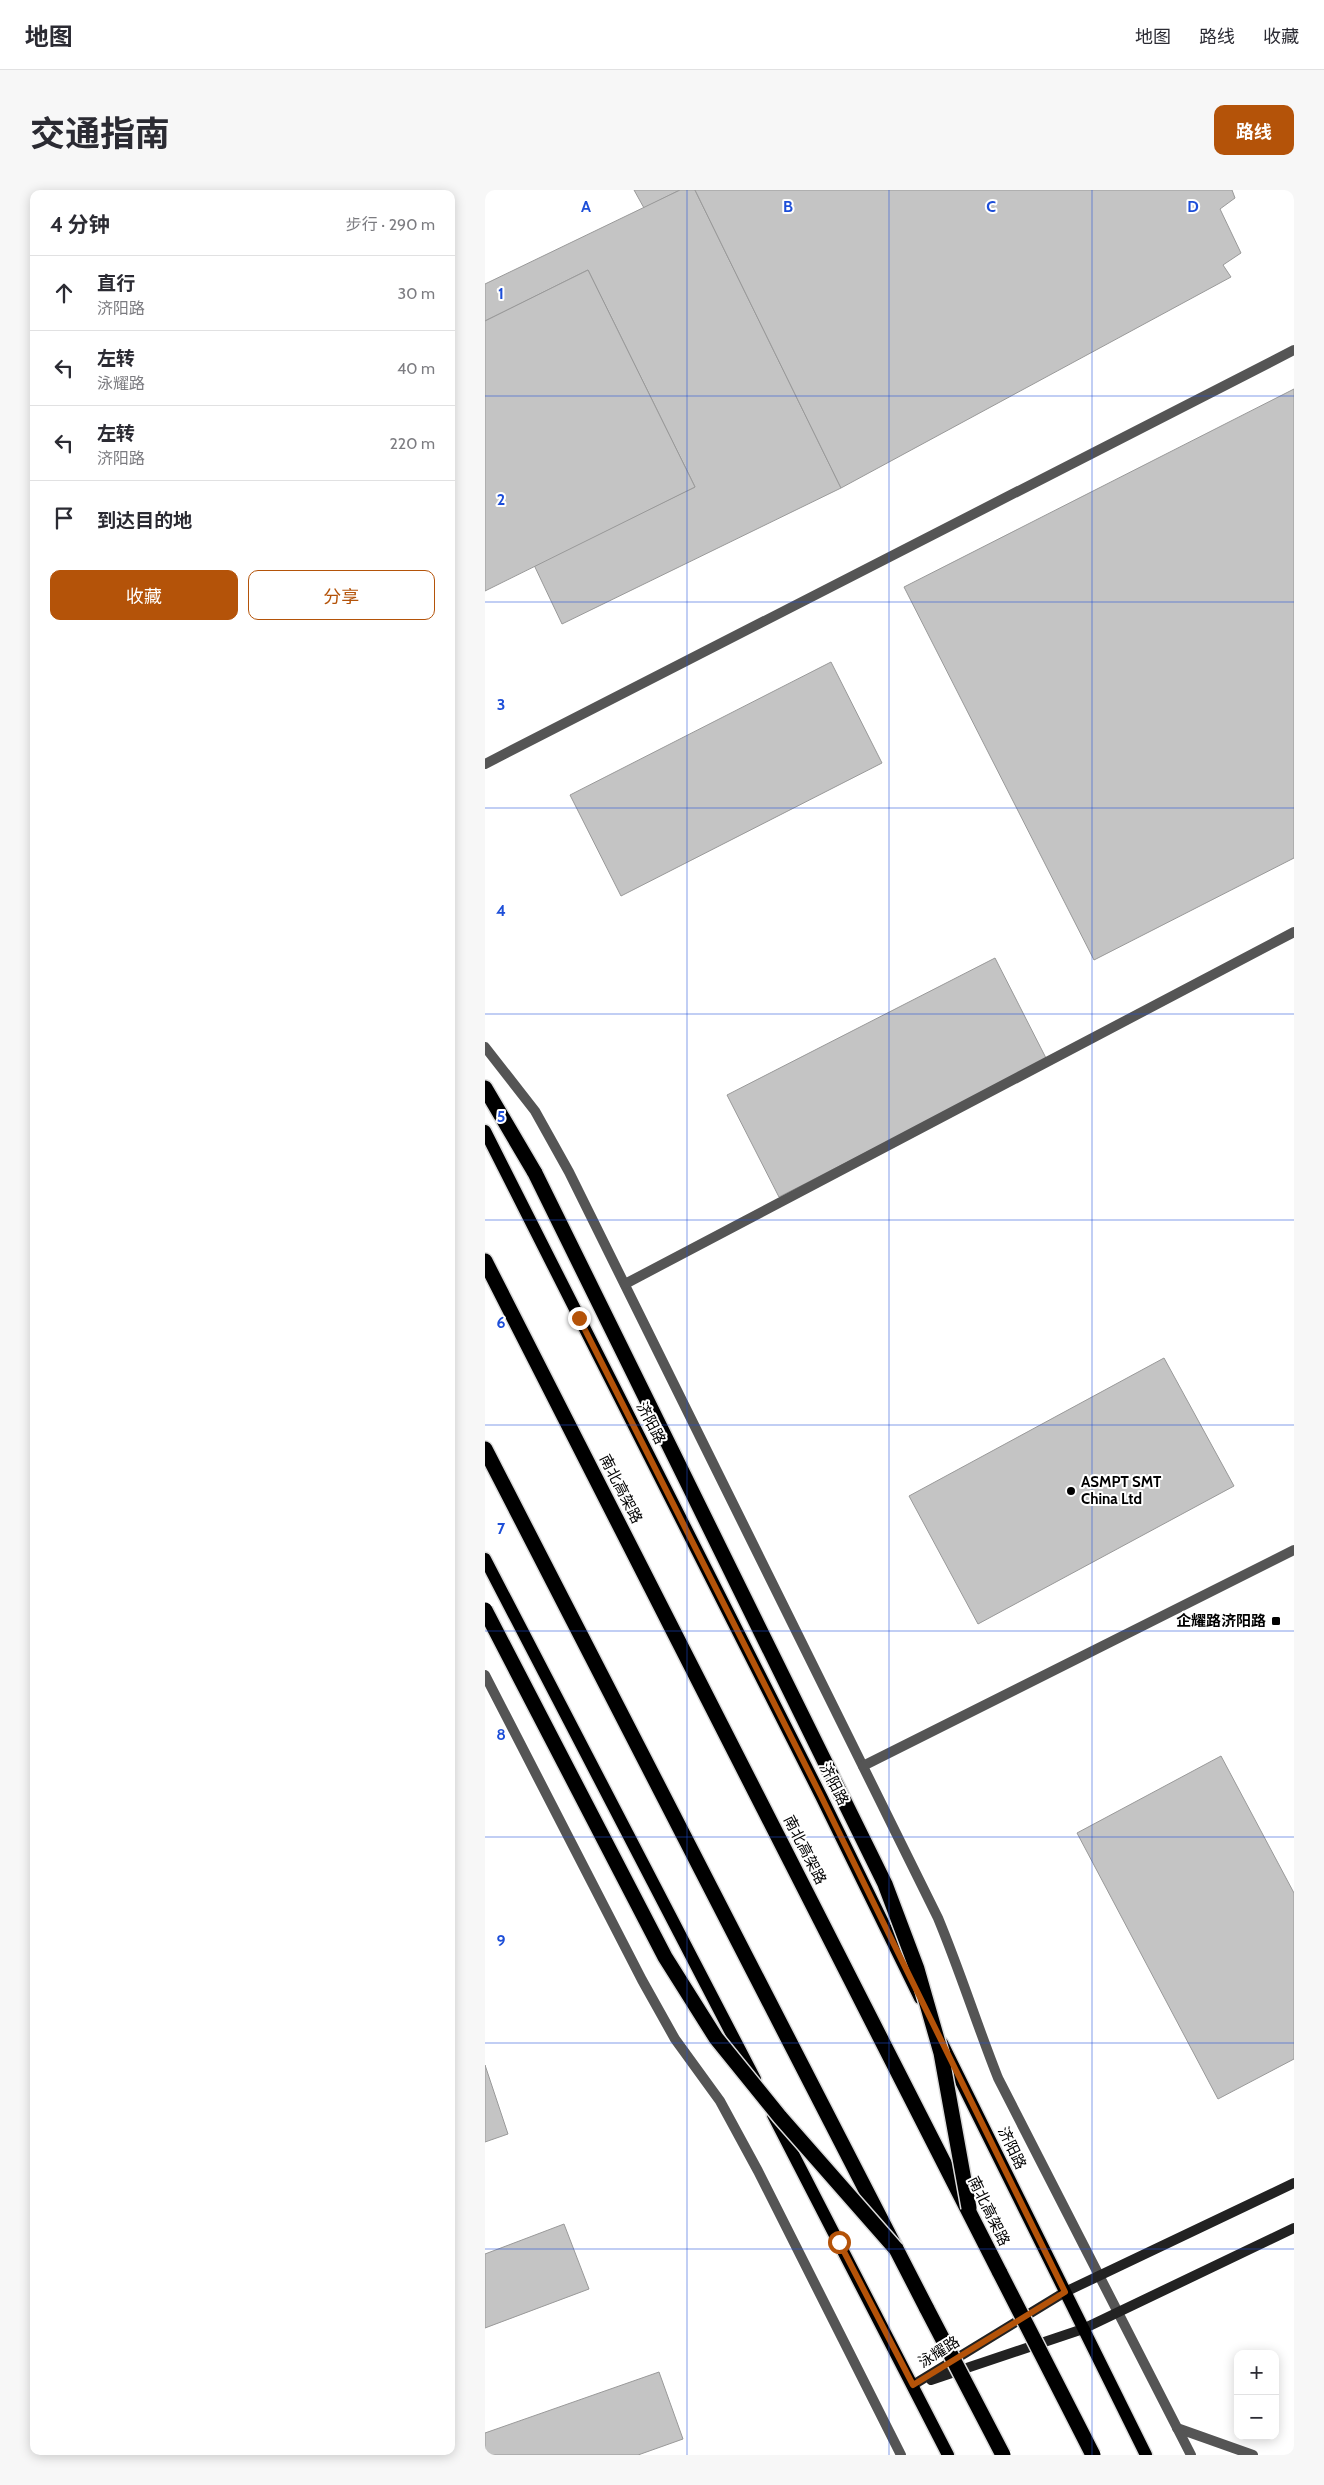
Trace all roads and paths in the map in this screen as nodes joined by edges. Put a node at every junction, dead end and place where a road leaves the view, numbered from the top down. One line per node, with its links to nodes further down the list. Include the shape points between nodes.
1 (1294, 350): 2 (street)
2 (485, 764)
3 (1294, 932): 8 (street)
4 (485, 1047): 8 (street, via 535,1111)
5 (485, 1088): 16 (highway, bridge, via 535,1173 885,1884 917,1969 941,2053)
6 (485, 1131): 20 (main road, 济阳路, via 826,1805)
7 (485, 1261): 16 (highway, 南北高架路, bridge)
8 (625, 1284): 14 (street)
9 (485, 1449): 18 (highway, bridge)
10 (1294, 1550): 14 (street)
11 (485, 1559): 23 (main road)
12 (485, 1610): 18 (highway, bridge, via 665,1957 716,2038 780,2117)
13 (485, 1675): 26 (street, via 642,1980 675,2039 720,2101 758,2171)
14 (863, 1766): 19 (street, via 938,1918 963,1977 997,2078)
15 (1294, 2183): 19 (street, 泳耀路)
16 (969, 2208): 28 (highway, 南北高架路, bridge)
17 (1294, 2228): 21 (street, 泳耀路)
18 (896, 2249): 27 (highway, bridge)
19 (1100, 2275): 20 (street, 泳耀路); 21 (street)
20 (1065, 2292): 22 (main road, 济阳路); 23 (street, 泳耀路)
21 (1119, 2312): 22 (street, 泳耀路); 24 (street)
22 (1083, 2329): 23 (street, 泳耀路); 29 (main road, 济阳路)
23 (913, 2385): 25 (main road)
24 (1177, 2428): 30 (street); 31 (street)
25 (946, 2451)
26 (901, 2455)
27 (1003, 2455)
28 (1093, 2455)
29 (1146, 2455)
30 (1191, 2455)
31 (1253, 2455)

